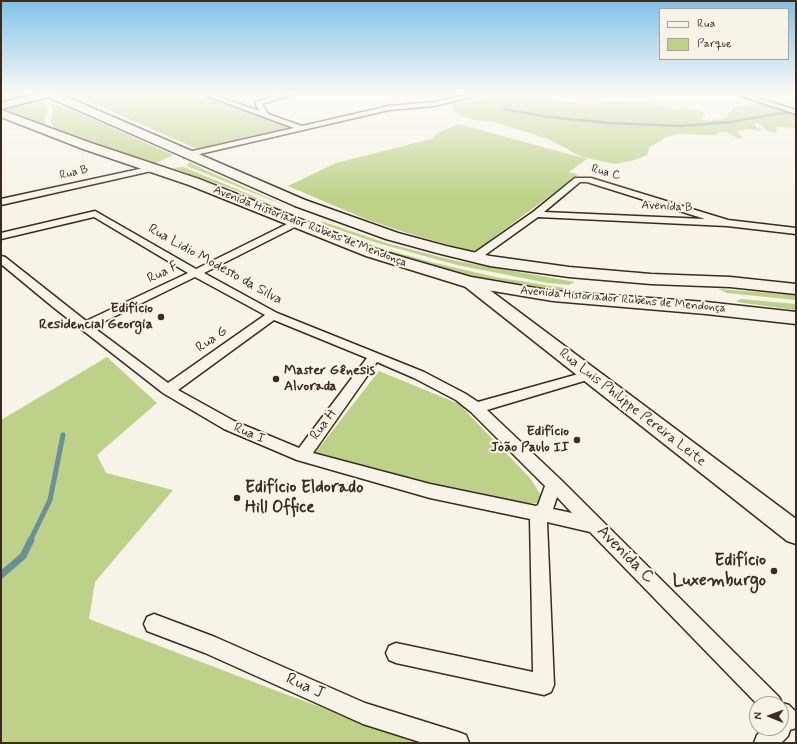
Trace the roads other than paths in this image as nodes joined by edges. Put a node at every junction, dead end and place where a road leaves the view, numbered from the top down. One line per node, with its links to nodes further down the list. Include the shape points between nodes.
1 (43, 129): 5 (main road, Avenida Historiador Rubens de Mendonça)
2 (128, 129): 4 (main road, Avenida Historiador Rubens de Mendonça)
3 (299, 129): 4 (street)
4 (187, 155): 5 (main road); 7 (main road, Avenida Historiador Rubens de Mendonça)
5 (153, 168): 6 (street, Rua B); 9 (main road, Avenida Historiador Rubens de Mendonça)
6 (1, 202)
7 (300, 203): 9 (main road, via 303,214); 13 (main road, Avenida Historiador Rubens de Mendonça, via 392,236)
8 (536, 214): 10 (street, Avenida B); 10 (street, Rua C, via 578,180 583,180); 13 (street, Rua C)
9 (296, 223): 15 (street, Rua F); 16 (main road, Avenida Historiador Rubens de Mendonça, via 372,253)
10 (727, 223): 11 (street, Avenida B)
11 (796, 231)
12 (1, 236): 15 (street, Rua Lidio Modesto da Silva, via 95,214)
13 (474, 258): 17 (main road, Avenida Historiador Rubens de Mendonça, via 569,272 730,282)
14 (1, 259): 20 (street, Rua I)
15 (196, 273): 18 (street, Rua Lidio Modesto da Silva); 20 (street, Rua F)
16 (469, 282): 19 (main road, Avenida Historiador Rubens de Mendonça, via 553,296); 22 (street, Rua Luis Philippe Pereira Leite)
17 (796, 289)
18 (273, 315): 21 (street, Rua Lidio Modesto da Silva); 23 (street, Rua G)
19 (796, 318)
20 (85, 326): 23 (street, Rua I)
21 (375, 356): 24 (street, Rua Lidio Modesto da Silva, via 419,375 461,397); 25 (street, Rua H)
22 (589, 375): 24 (street); 29 (street, Rua Luis Philippe Pereira Leite)
23 (168, 390): 25 (street, Rua I, via 229,425)
24 (476, 408): 26 (street, Avenida C)
25 (302, 456): 27 (street, Rua I, via 430,491)
26 (554, 484): 27 (street); 28 (street, Avenida C)
27 (540, 513): 28 (street, Rua I); 31 (street, via 544,685)
28 (594, 525): 32 (street, Avenida C)
29 (796, 533)
30 (154, 624): 33 (street, Rua J, via 208,644 362,713)
31 (396, 653)
32 (764, 696)
33 (458, 743)

